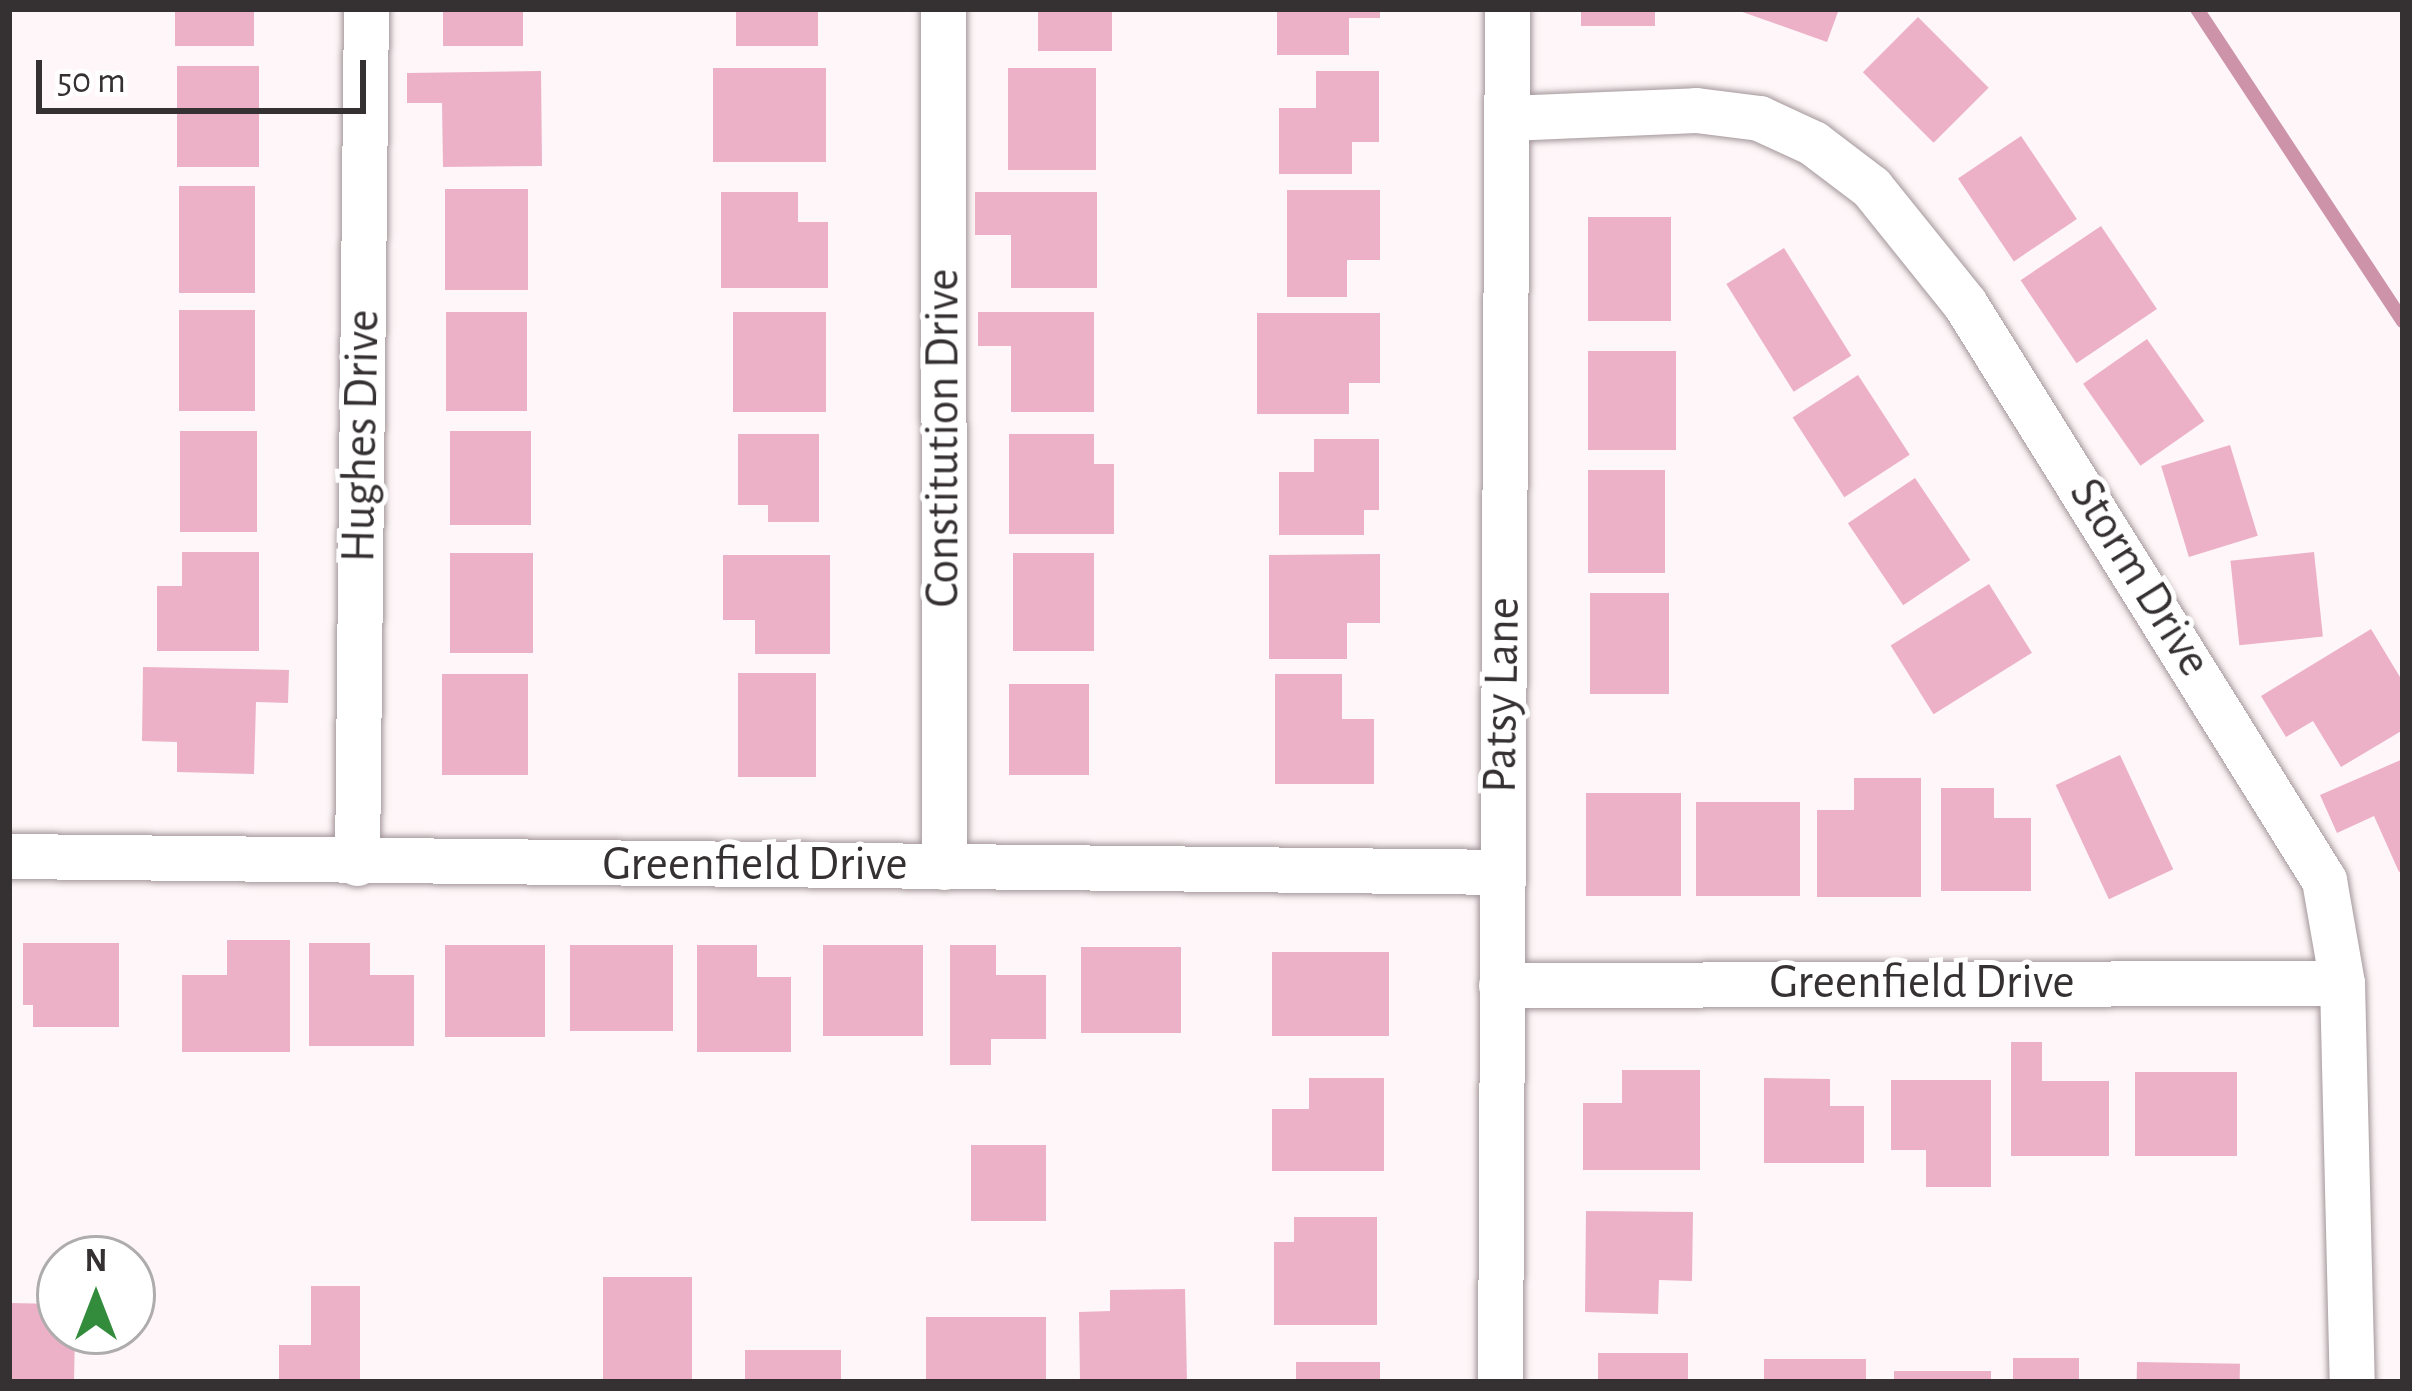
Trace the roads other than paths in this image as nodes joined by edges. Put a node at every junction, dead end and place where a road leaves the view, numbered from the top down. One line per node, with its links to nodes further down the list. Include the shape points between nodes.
1 (366, 9): 6 (street, Hughes Drive)
2 (944, 9): 7 (street, Constitution Drive)
3 (1507, 9): 4 (street, Patsy Lane)
4 (1508, 118): 8 (street, Patsy Lane); 9 (street, Storm Drive, via 1696,110 1760,118 1814,143 1871,187 1965,304 2324,880)
5 (9, 856): 6 (street, Greenfield Drive)
6 (357, 863): 7 (street, Greenfield Drive)
7 (944, 867): 8 (street, Greenfield Drive)
8 (1501, 872): 10 (street, Patsy Lane)
9 (2342, 983): 10 (street, Greenfield Drive); 12 (street, Storm Drive)
10 (1501, 985): 11 (street, Patsy Lane)
11 (1500, 1382)
12 (2352, 1382)

